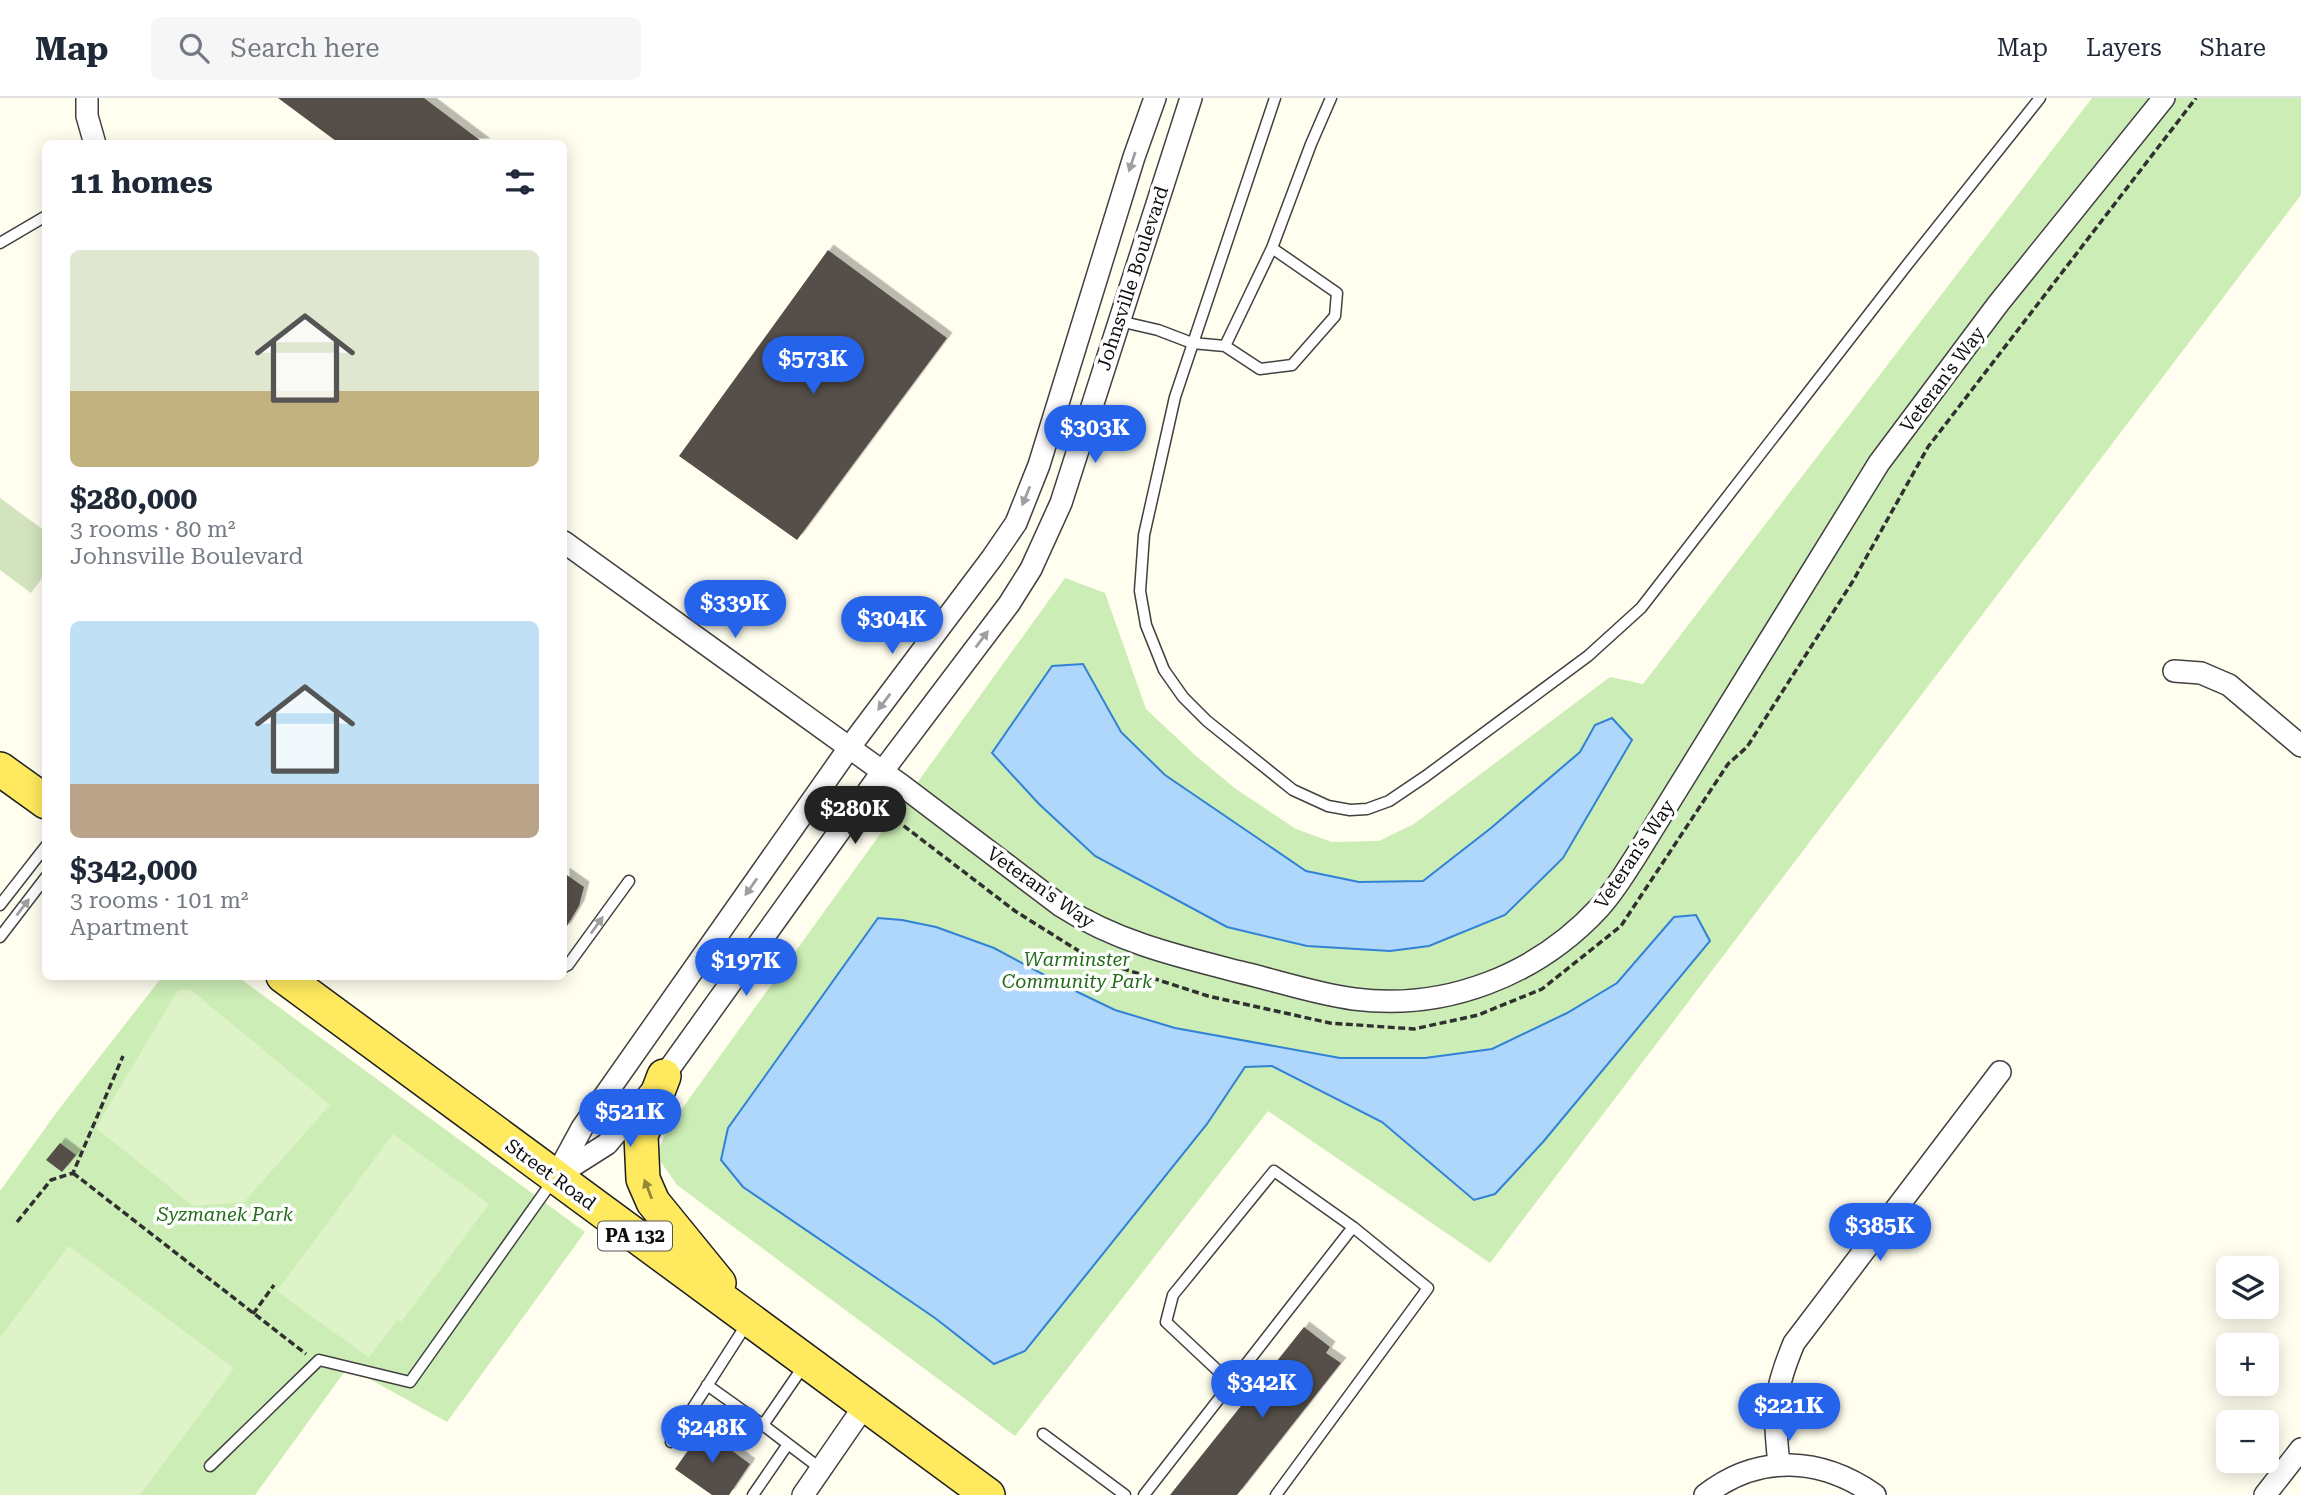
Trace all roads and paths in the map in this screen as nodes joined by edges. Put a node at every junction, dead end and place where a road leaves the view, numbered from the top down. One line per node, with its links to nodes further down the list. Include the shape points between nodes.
1 (87, 98): 9 (street)
2 (1155, 98): 19 (street, Johnsville Boulevard, one-way to 19, via 1039,465 1016,523)
3 (1191, 98): 13 (street, Johnsville Boulevard)
4 (1275, 98): 14 (lane)
5 (1331, 98): 12 (lane)
6 (2040, 98): 14 (lane, via 1641,608 1588,656 1426,776 1389,802 1367,809 1328,806 1293,790 1191,705 1153,649 1140,591 1141,558 1175,397)
7 (2164, 98): 21 (street, Veteran's Way, via 1998,304 1879,463 1619,883 1577,930 1512,974 1478,988 1424,1000 1368,1000 1145,947 1095,927 1061,906)
8 (2196, 98): 23 (path, via 1928,447 1853,581 1747,747 1728,764 1621,926 1542,989 1478,1015 1414,1029 1330,1023 1208,996 1090,958 1015,911)
9 (94, 140)
10 (42, 218): 11 (lane)
11 (0, 243)
12 (1272, 248): 15 (lane); 15 (lane, via 1337,293 1335,316 1292,365 1260,369)
13 (1119, 321): 14 (lane); 21 (street, Johnsville Boulevard, one-way to 13, via 1031,569 1061,503)
14 (1192, 343): 15 (lane)
15 (1225, 346)
16 (567, 544): 19 (street, Veteran's Way)
17 (2174, 671): 18 (street, via 2202,673 2229,685)
18 (2301, 746)
19 (849, 748): 21 (street, Veteran's Way); 35 (street, Johnsville Boulevard, one-way to 35, via 582,1128)
20 (0, 769): 22 (main road)
21 (882, 772): 33 (street, Johnsville Boulevard)
22 (42, 799)
23 (887, 813)
24 (42, 851): 27 (lane)
25 (629, 881): 29 (lane, one-way to 25)
26 (42, 882): 28 (lane, one-way to 26)
27 (0, 905)
28 (0, 937)
29 (567, 966)
30 (288, 980): 35 (main road, Street Road / PA 132)
31 (123, 1056): 34 (path)
32 (2000, 1072): 51 (street, via 1794,1343 1775,1400)
33 (664, 1076): 35 (street, Johnsville Boulevard, via 607,1144); 40 (main road, one-way to 33, via 653,1202 643,1179 640,1136)
34 (73, 1172): 36 (path, via 51,1180); 39 (path)
35 (555, 1177): 40 (main road, Street Road / PA 132); 41 (lane, via 410,1382)
36 (17, 1222)
37 (1353, 1227): 43 (lane); 43 (lane, via 1274,1171 1172,1295 1166,1322); 59 (lane, via 1428,1288)
38 (274, 1285): 39 (path)
39 (253, 1314): 41 (path)
40 (749, 1320): 42 (main road, Street Road / PA 132); 44 (lane)
41 (317, 1361): 52 (lane)
42 (807, 1362): 45 (main road, Street Road / PA 132); 46 (lane)
43 (1231, 1382): 58 (lane)
44 (707, 1385): 46 (lane); 48 (lane)
45 (865, 1405): 53 (street); 56 (main road, Street Road / PA 132)
46 (764, 1426): 49 (lane)
47 (1043, 1434): 57 (lane)
48 (671, 1442)
49 (788, 1444): 53 (lane); 54 (lane)
50 (2301, 1449): 62 (street)
51 (1779, 1464): 60 (street, via 1740,1475); 61 (street, via 1806,1465 1838,1474)
52 (210, 1466)
53 (821, 1469): 55 (street)
54 (752, 1495)
55 (803, 1495)
56 (988, 1495)
57 (1125, 1495)
58 (1144, 1495)
59 (1276, 1495)
60 (1705, 1495)
61 (1875, 1495)
62 (2265, 1495)

